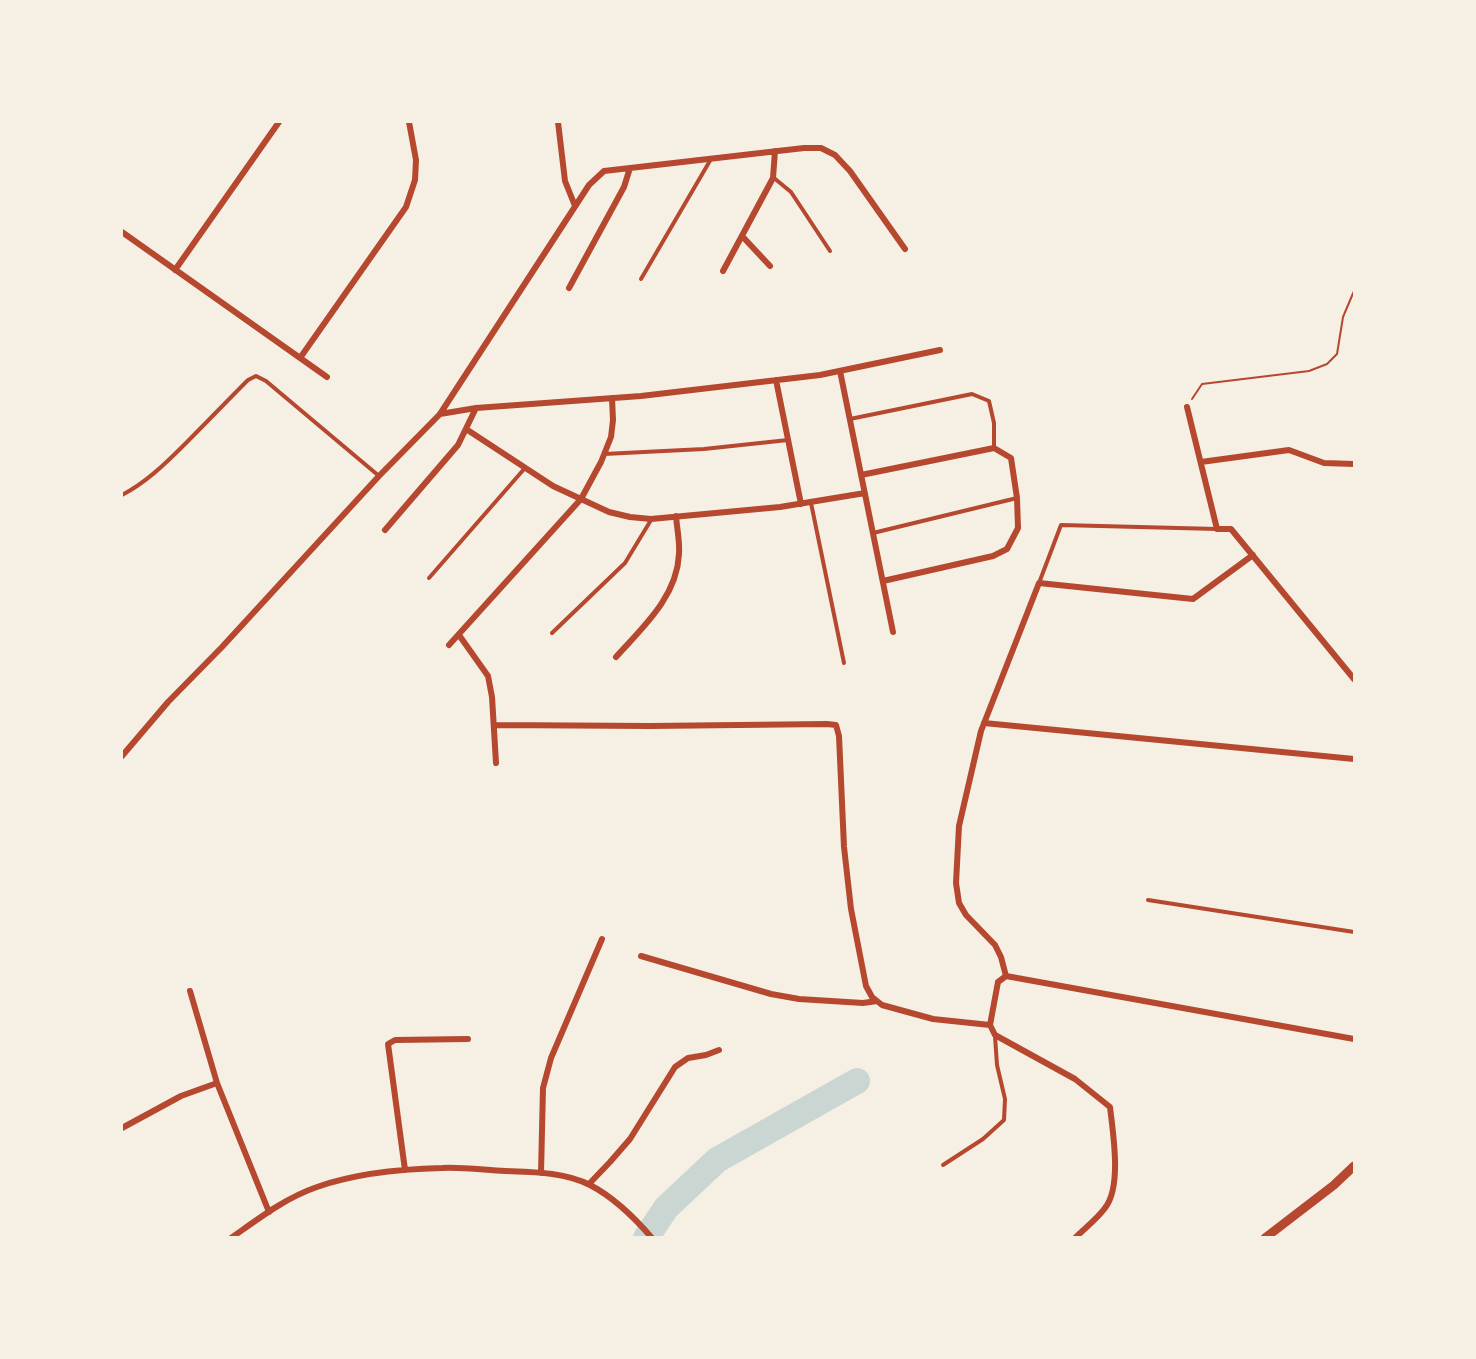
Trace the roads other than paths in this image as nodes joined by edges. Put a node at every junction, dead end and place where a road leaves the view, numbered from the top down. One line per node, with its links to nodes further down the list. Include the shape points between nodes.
1 (279, 122): 14 (street)
2 (409, 122): 19 (street, via 416,180 406,207)
3 (558, 122): 8 (street, via 565,181)
4 (775, 152): 5 (street); 7 (street); 11 (street, via 821,148 835,155)
5 (711, 159): 6 (street); 16 (lane)
6 (630, 168): 8 (street, via 604,171); 17 (street, via 624,187)
7 (773, 178): 10 (street); 12 (lane, via 791,192)
8 (575, 206): 26 (street)
9 (122, 232): 14 (street)
10 (742, 236): 13 (street); 15 (street)
11 (905, 249)
12 (830, 250)
13 (770, 266)
14 (175, 270): 19 (street)
15 (723, 271)
16 (640, 279)
17 (569, 288)
18 (940, 350): 20 (street)
19 (300, 358): 21 (street)
20 (840, 371): 22 (street); 27 (street)
21 (327, 377)
22 (776, 380): 23 (street); 29 (street)
23 (612, 398): 25 (street); 31 (street, via 611,437)
24 (1187, 407): 32 (street)
25 (476, 408): 26 (street); 28 (street)
26 (440, 414): 36 (street)
27 (849, 419): 30 (lane, via 972,394 989,400); 35 (street)
28 (466, 429): 34 (street); 46 (street, via 458,445)
29 (788, 440): 31 (lane); 42 (street)
30 (994, 448): 35 (street); 40 (street, via 1011,458)
31 (604, 454): 39 (street)
32 (1201, 462): 33 (street, via 1289,450 1324,463); 45 (street)
33 (1354, 464)
34 (525, 467): 39 (street, via 553,486); 49 (lane)
35 (861, 475): 37 (street)
36 (379, 476): 38 (lane, via 256,376 160,468); 61 (street)
37 (865, 493): 41 (street); 47 (street)
38 (122, 495)
39 (581, 498): 44 (street, via 609,512); 54 (street)
40 (1017, 498): 47 (lane); 50 (street, via 1018,528 1007,549 993,556)
41 (811, 502): 42 (street); 57 (lane)
42 (801, 504): 43 (street)
43 (676, 516): 44 (street); 56 (street, via 679,555 674,583 661,606)
44 (651, 519): 53 (lane, via 625,563)
45 (1217, 529): 48 (street, via 1231,529); 51 (lane, via 1061,525)
46 (385, 530)
47 (873, 533): 50 (street)
48 (1253, 555): 51 (street, via 1193,598); 58 (street)
49 (429, 578)
50 (883, 581): 52 (street)
51 (1039, 583): 59 (street)
52 (893, 632)
53 (552, 633)
54 (459, 635): 55 (street); 60 (street, via 488,676)
55 (449, 645)
56 (616, 657)
57 (843, 663)
58 (1354, 679)
59 (984, 723): 62 (street); 68 (street, via 959,826 957,882 959,903 995,945)
60 (494, 725): 63 (street); 70 (street, via 836,725 851,909 866,986)
61 (122, 756)
62 (1354, 759)
63 (496, 763)
64 (1148, 900): 65 (lane)
65 (1354, 932)
66 (602, 939): 81 (street, via 550,1058 543,1088)
67 (641, 956): 70 (street, via 771,994 798,999)
68 (1006, 976): 71 (street, via 998,982); 74 (street)
69 (190, 991): 76 (street)
70 (877, 1001): 71 (street, via 933,1019)
71 (990, 1025): 72 (street)
72 (995, 1035): 78 (lane, via 1005,1099 1004,1120); 86 (street, via 1076,1079 1110,1107 1115,1142 1113,1193 1106,1207)
73 (468, 1039): 80 (street, via 395,1040 388,1044)
74 (1354, 1039)
75 (719, 1050): 82 (street, via 688,1058 675,1067 630,1139)
76 (217, 1083): 77 (street, via 181,1096); 83 (street)
77 (122, 1128)
78 (943, 1165)
79 (1354, 1166): 87 (street)
80 (405, 1170): 81 (street); 83 (street, via 316,1187)
81 (541, 1173): 82 (street)
82 (589, 1184): 85 (street, via 634,1217)
83 (269, 1212): 84 (street)
84 (231, 1238)
85 (652, 1238)
86 (1075, 1238)
87 (1265, 1238)

